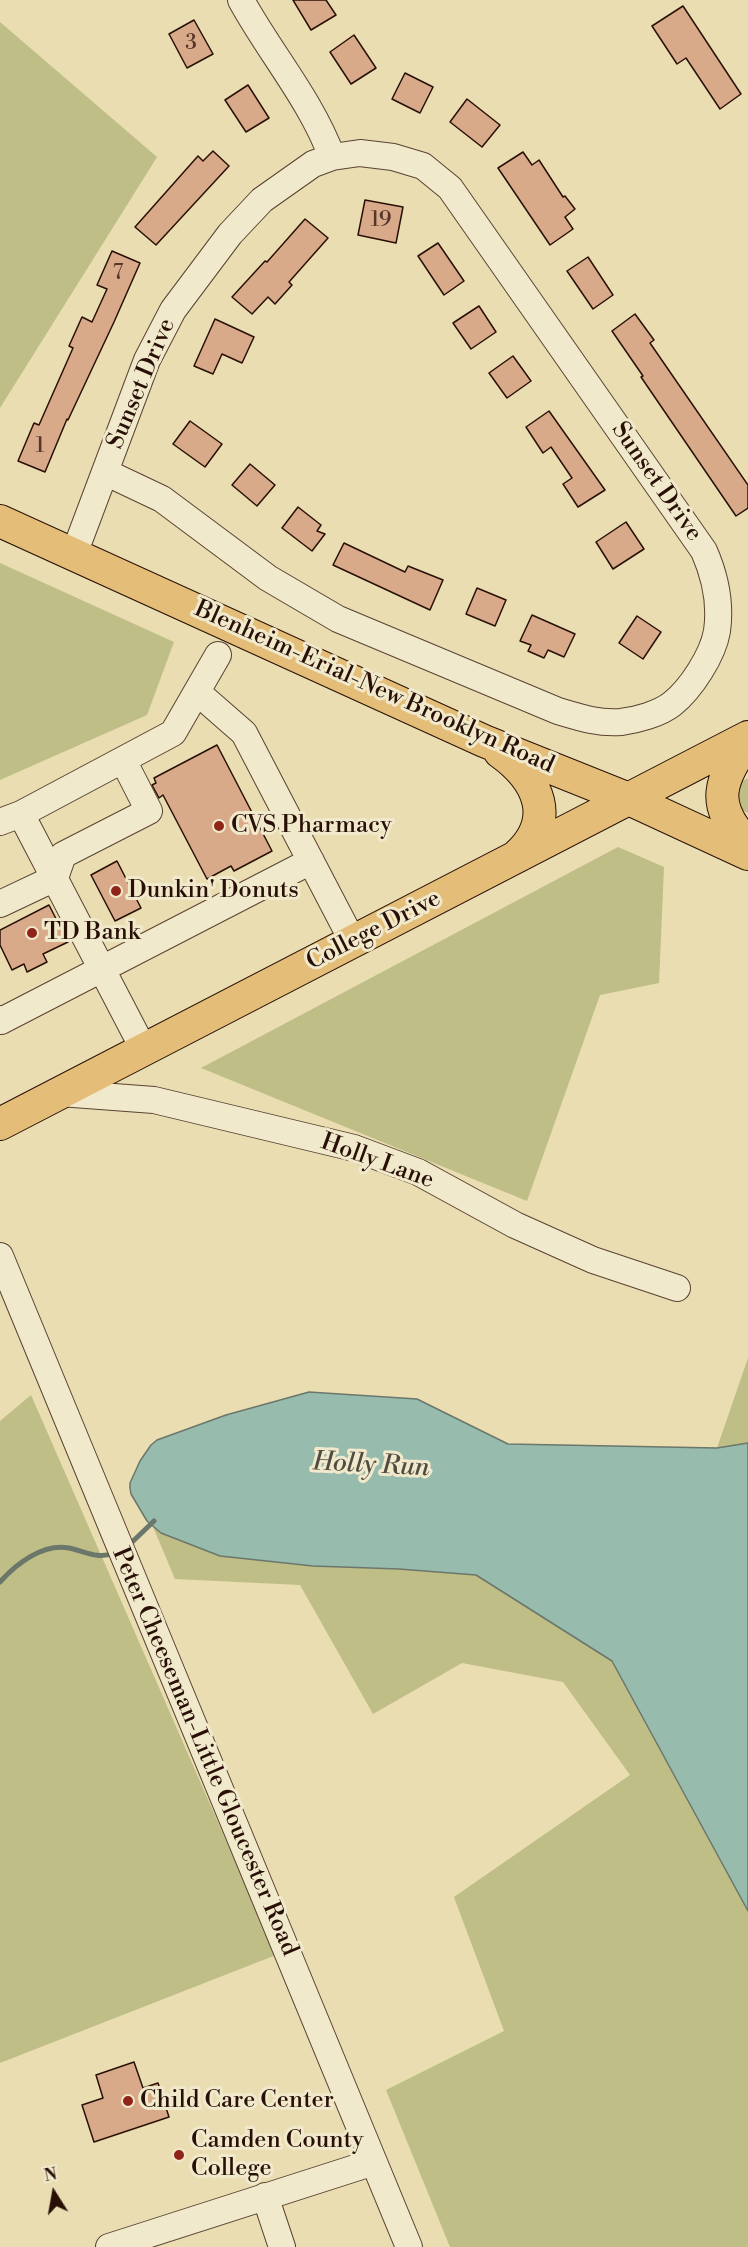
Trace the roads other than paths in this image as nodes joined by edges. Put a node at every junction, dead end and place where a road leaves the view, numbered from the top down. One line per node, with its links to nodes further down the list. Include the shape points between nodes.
1 (242, 0): 2 (street, via 324,135)
2 (332, 157): 3 (street, Sunset Drive, via 313,164 262,200 230,234 173,310 147,360); 3 (street, Sunset Drive, via 360,153 393,157 423,166 450,188 704,551 717,590 717,631 697,677 672,704 644,717 596,721 558,711 338,619 268,578 162,499)
3 (105, 472): 5 (street, Sunset Drive)
4 (0, 521): 5 (main road, Blenheim-Erial-New Brooklyn Road)
5 (74, 554): 6 (main road, Blenheim-Erial-New Brooklyn Road)
6 (215, 618): 7 (main road, Blenheim-Erial-New Brooklyn Road); 8 (street)
7 (252, 635): 8 (street); 11 (main road, Blenheim-Erial-New Brooklyn Road)
8 (218, 655): 9 (street)
9 (197, 692): 12 (street, via 173,733); 18 (street, via 244,733)
10 (748, 738): 13 (main road, College Drive); 15 (main road, via 724,780 722,799 730,822)
11 (484, 741): 13 (main road, Blenheim-Erial-New Brooklyn Road); 17 (main road, via 516,766 539,800 536,834)
12 (123, 760): 14 (street); 19 (street, via 149,811 63,855)
13 (629, 798): 16 (main road, Blenheim-Erial-New Brooklyn Road); 17 (main road, College Drive)
14 (11, 818): 19 (street)
15 (748, 845)
16 (748, 854)
17 (515, 858): 21 (main road, College Drive)
18 (311, 861): 21 (street); 22 (street)
19 (55, 878): 20 (street); 22 (street)
20 (0, 904)
21 (353, 942): 24 (main road, College Drive)
22 (102, 969): 23 (street); 24 (street)
23 (0, 1019)
24 (144, 1050): 25 (main road, College Drive)
25 (60, 1093): 26 (main road, College Drive); 28 (street, Holly Lane, via 154,1100 354,1148 418,1172 515,1225 592,1260)
26 (0, 1124)
27 (0, 1256): 29 (street, Peter Cheeseman-Little Gloucester Road)
28 (677, 1288)
29 (374, 2162): 30 (street); 33 (street, Peter Cheeseman-Little Gloucester Road)
30 (265, 2196): 31 (street); 32 (street)
31 (109, 2247)
32 (282, 2247)
33 (409, 2247)

